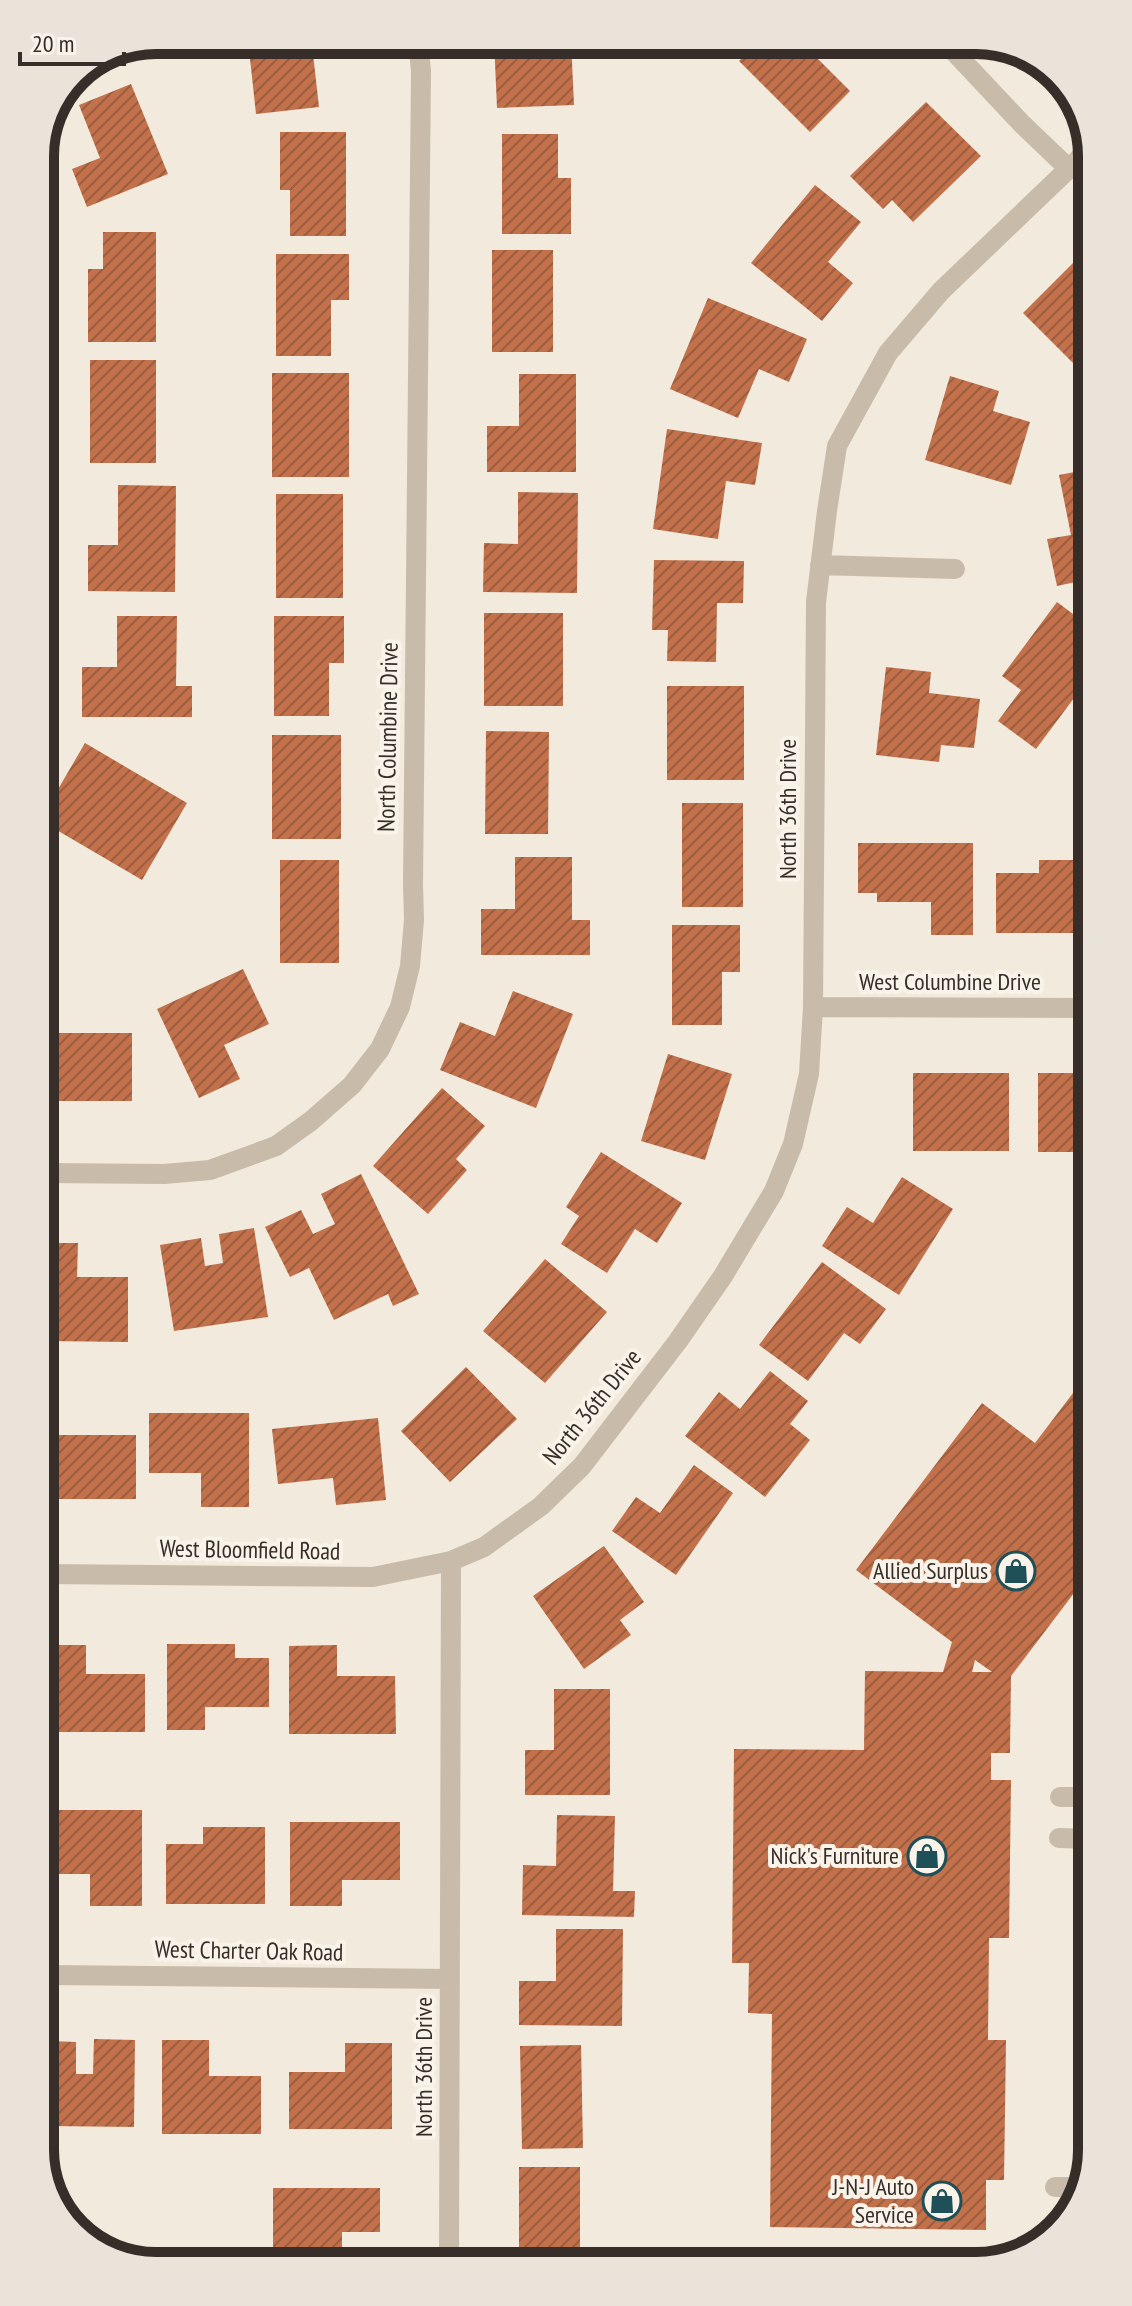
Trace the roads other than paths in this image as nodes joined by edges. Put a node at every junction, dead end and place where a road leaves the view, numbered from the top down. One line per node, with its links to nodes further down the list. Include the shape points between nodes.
1 (419, 54): 8 (street, North Columbine Drive, via 414,920 400,1007 380,1049 352,1085 276,1146 210,1170)
2 (956, 54): 3 (street, via 1022,124)
3 (1076, 161): 4 (street, North 36th Drive, via 941,291 888,353 837,446)
4 (820, 565): 5 (street); 6 (street, North 36th Drive)
5 (955, 569)
6 (813, 1007): 7 (street, West Columbine Drive); 9 (street, North 36th Drive, via 809,1074 793,1144 774,1191 723,1276 582,1466 541,1506 484,1547)
7 (1078, 1008)
8 (54, 1173)
9 (451, 1561): 10 (street, West Bloomfield Road, via 373,1577); 16 (street, North 36th Drive)
10 (54, 1574)
11 (1060, 1797): 12 (street)
12 (1078, 1797)
13 (1059, 1838): 14 (street)
14 (1078, 1839)
15 (54, 1975): 16 (street, West Charter Oak Road)
16 (450, 1979): 19 (street, North 36th Drive)
17 (1055, 2187): 18 (street)
18 (1071, 2187)
19 (449, 2252)

